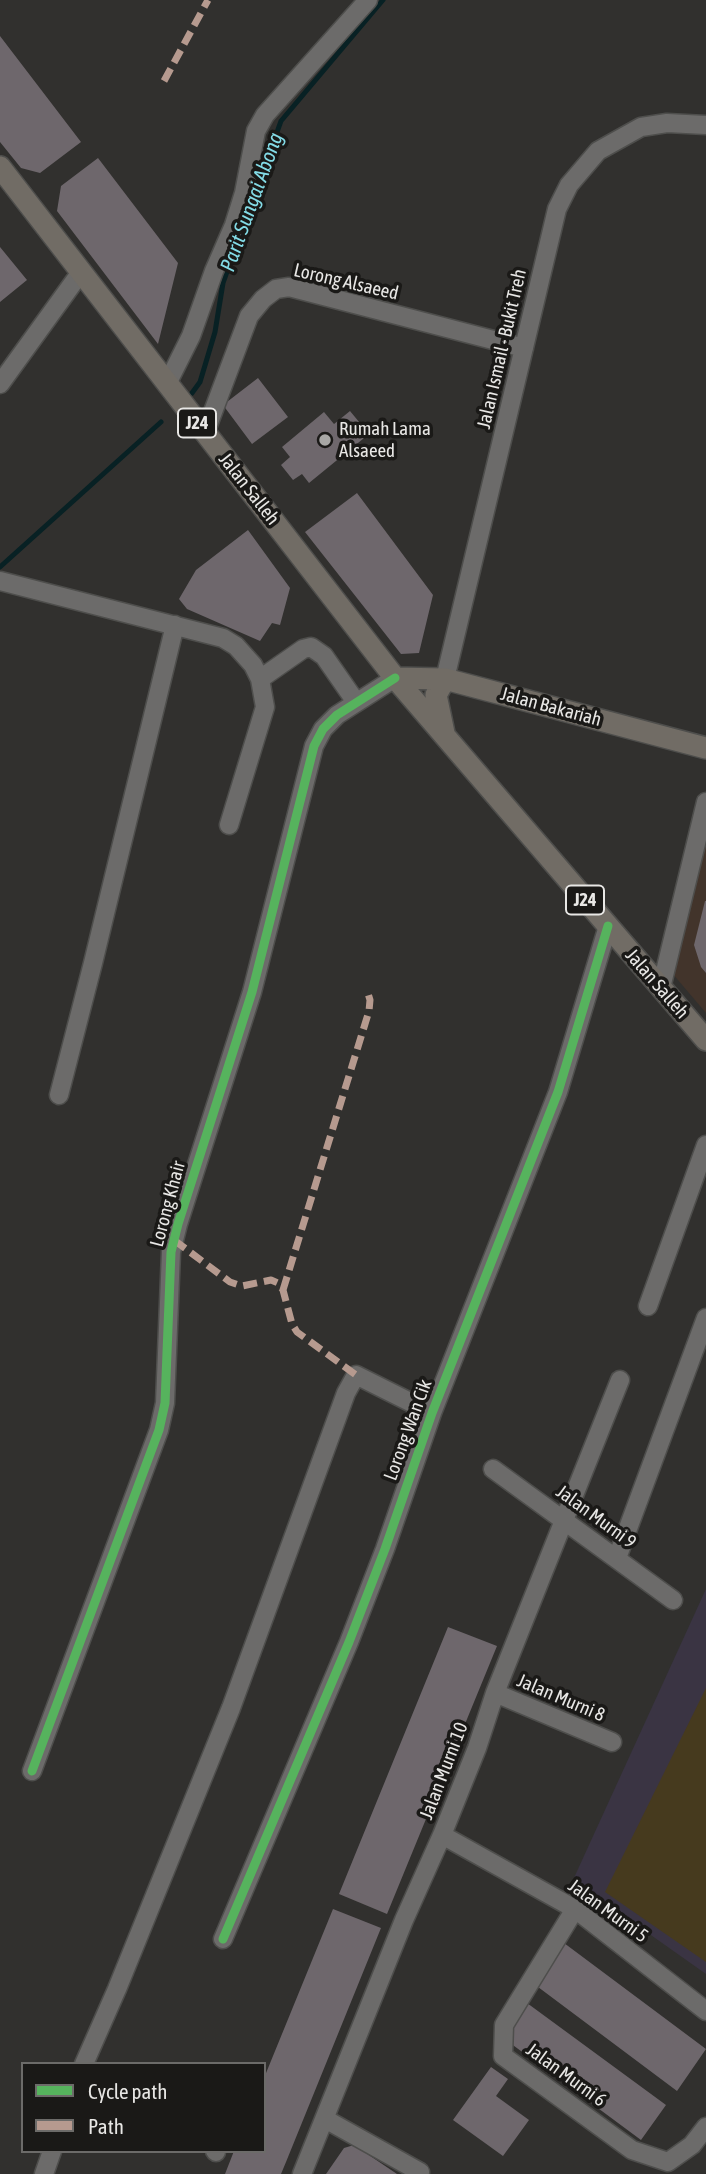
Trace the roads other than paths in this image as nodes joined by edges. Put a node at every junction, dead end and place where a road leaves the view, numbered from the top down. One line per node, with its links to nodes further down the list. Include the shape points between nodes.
1 (368, 0): 7 (street, via 256,131 234,225)
2 (706, 125): 5 (street, Jalan Ismail - Bukit Treh, via 641,127 598,151 569,185 557,209)
3 (0, 167): 4 (main road, Jalan Salleh / J24)
4 (81, 272): 6 (street); 7 (main road, Jalan Salleh / J24)
5 (524, 348): 8 (street, Lorong Alsaeed, via 289,287 276,289 249,316); 13 (street, Jalan Ismail - Bukit Treh)
6 (0, 384)
7 (167, 384): 8 (main road, Jalan Salleh / J24)
8 (205, 433): 11 (main road, Jalan Salleh / J24)
9 (1, 581): 10 (street)
10 (175, 625): 12 (street, via 230,641); 22 (street)
11 (395, 678): 13 (main road, Jalan Bakariah); 14 (street, Lorong Khair); 15 (main road, J24)
12 (260, 679): 14 (street, via 311,647 324,656); 18 (street, via 265,707)
13 (445, 679): 15 (main road, via 436,695); 16 (main road, Jalan Bakariah)
14 (356, 702): 34 (street, Lorong Khair, via 323,729 314,746 252,992 171,1252 165,1403 159,1430)
15 (445, 737): 19 (main road, Jalan Salleh / J24)
16 (706, 748)
17 (706, 802): 20 (street)
18 (229, 825)
19 (608, 926): 20 (main road, Jalan Salleh / J24); 27 (street, Lorong Wan Cik, via 558,1091)
20 (661, 988): 21 (main road, Jalan Salleh / J24)
21 (706, 1041)
22 (59, 1095)
23 (706, 1145): 24 (street)
24 (648, 1306)
25 (706, 1318): 30 (street)
26 (620, 1380): 29 (street, Jalan Murni 10)
27 (432, 1413): 37 (street, Lorong Wan Cik, via 354,1630); 39 (street, via 356,1375 346,1393 231,1708)
28 (493, 1469): 29 (street, Jalan Murni 9)
29 (564, 1520): 30 (street, Jalan Murni 9); 32 (street, Jalan Murni 10)
30 (617, 1558): 31 (street, Jalan Murni 9)
31 (673, 1600)
32 (495, 1693): 33 (street, Jalan Murni 8); 35 (street, Jalan Murni 10)
33 (612, 1742)
34 (32, 1771)
35 (442, 1835): 36 (street, Jalan Murni 5); 40 (street, Jalan Murni 10)
36 (575, 1909): 38 (street, Jalan Murni 5); 41 (street, Jalan Murni 6, via 504,2025 503,2056 632,2150 668,2162 692,2145)
37 (223, 1939)
38 (706, 2011)
39 (85, 2062)
40 (324, 2119): 43 (street); 45 (street, Jalan Murni 10)
41 (706, 2127)
42 (51, 2153): 44 (street)
43 (420, 2172)
44 (44, 2174)
45 (302, 2174)

